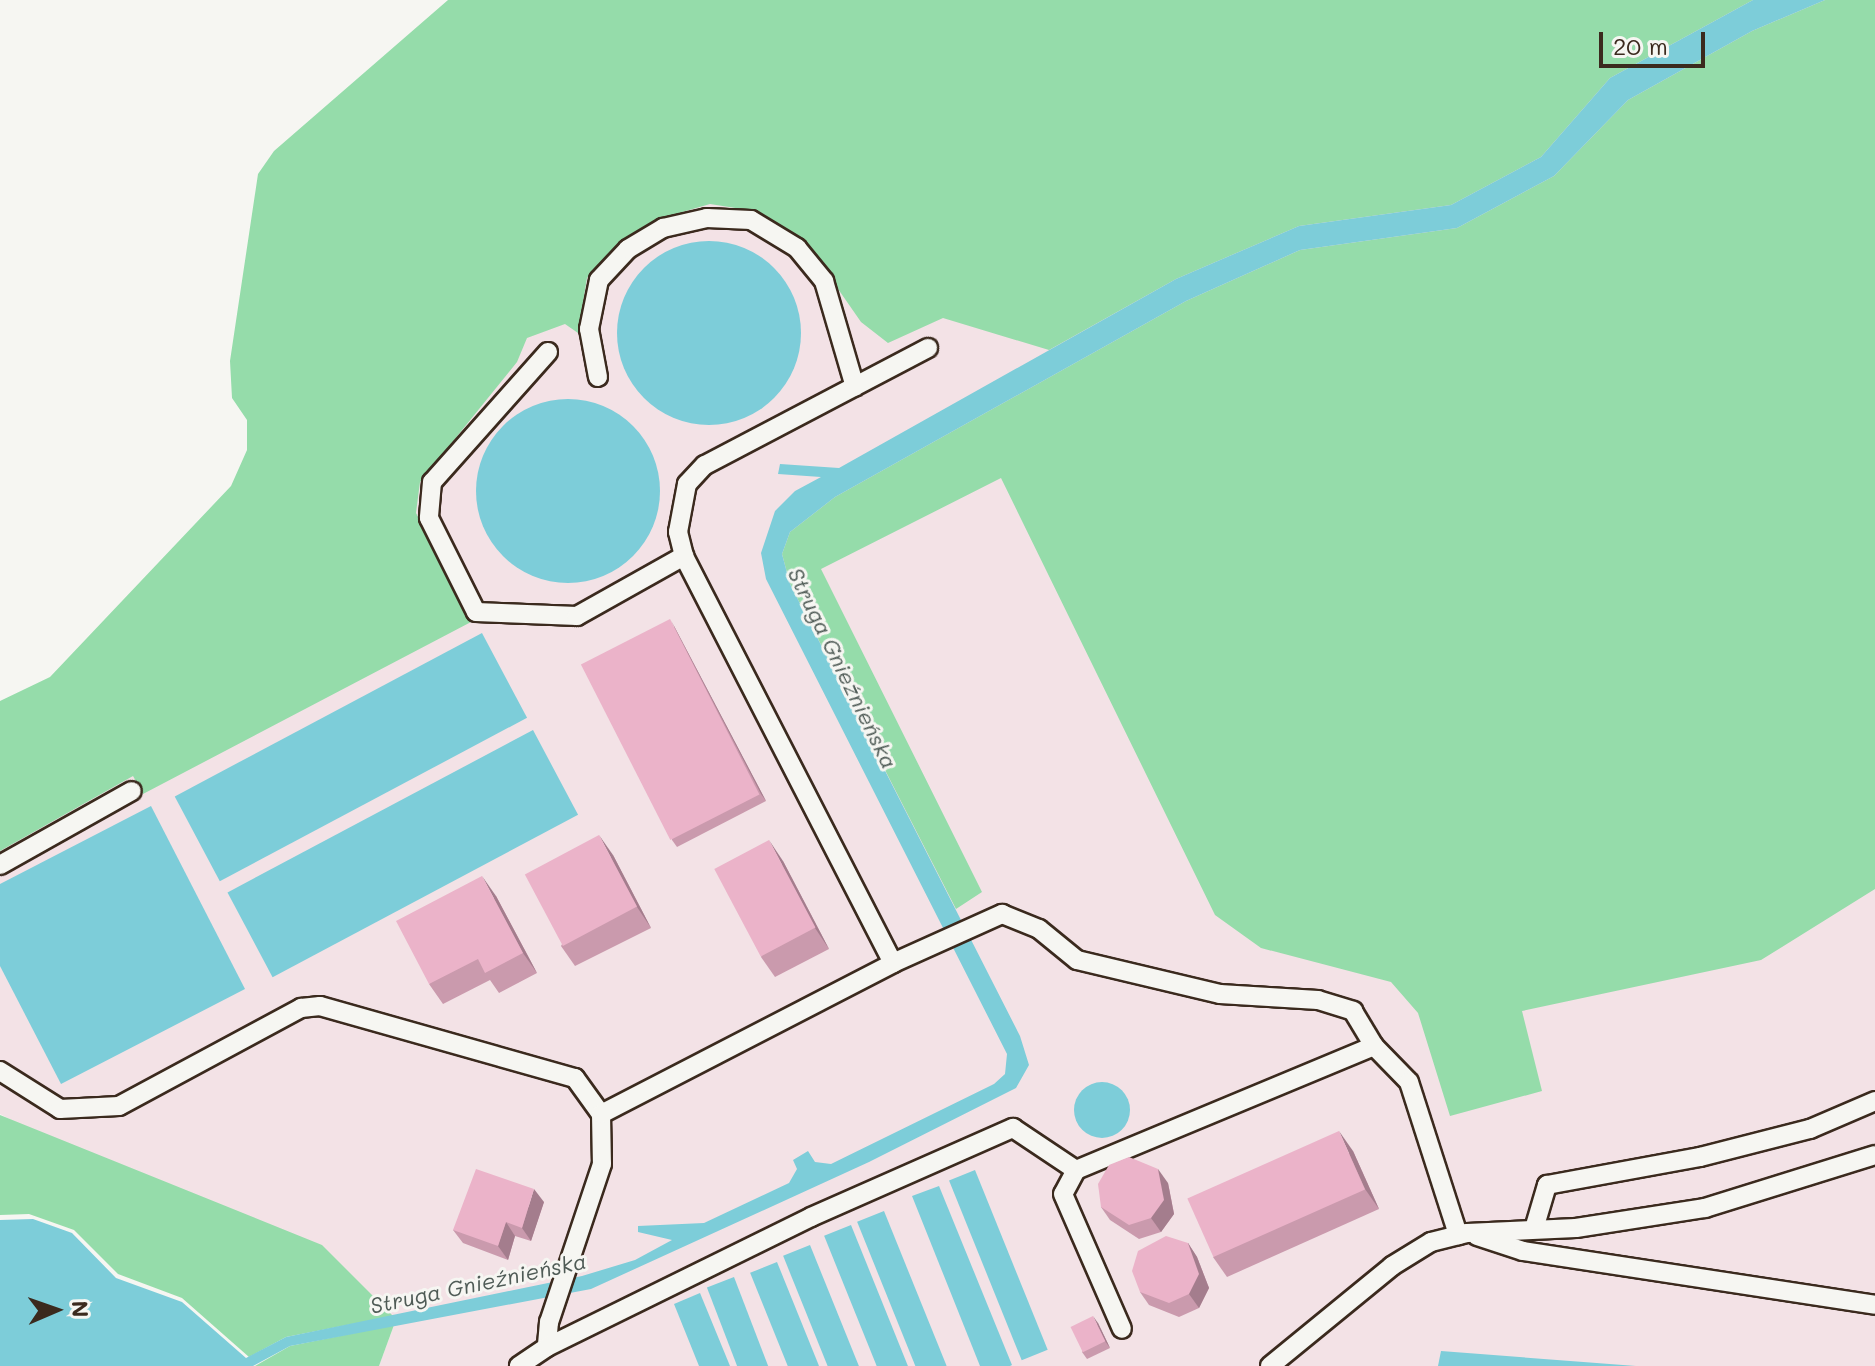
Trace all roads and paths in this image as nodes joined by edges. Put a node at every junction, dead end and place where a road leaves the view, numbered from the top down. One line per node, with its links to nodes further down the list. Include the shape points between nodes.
1 (928, 348): 4 (lane)
2 (548, 352): 5 (lane, via 432,482 429,518 476,612 577,616)
3 (598, 377): 4 (lane, via 589,329 599,280 628,249 663,228 707,218 751,220 797,248 824,281)
4 (855, 387): 5 (lane, via 696,474 680,508)
5 (684, 556): 8 (lane)
6 (132, 791): 7 (lane)
7 (0, 865)
8 (893, 963): 9 (lane, via 1002,914 1039,929 1077,960 1220,994 1318,1000 1353,1011); 12 (lane)
9 (1374, 1046): 14 (lane); 16 (lane, via 1409,1082)
10 (0, 1071): 12 (lane, via 60,1109 119,1106 301,1008 320,1006 575,1078)
11 (1875, 1101): 15 (lane, via 1810,1129 1700,1157 1547,1185)
12 (601, 1114): 19 (lane, via 602,1164 549,1322)
13 (1875, 1155): 15 (lane, via 1705,1208 1576,1228)
14 (1076, 1170): 18 (lane, via 1063,1194); 19 (lane, via 1013,1128 811,1217)
15 (1534, 1229): 16 (lane)
16 (1462, 1234): 17 (lane, via 1523,1251); 21 (lane, via 1431,1242 1392,1266)
17 (1875, 1305)
18 (1122, 1329)
19 (547, 1347): 20 (lane)
20 (519, 1366)
21 (1270, 1366)

